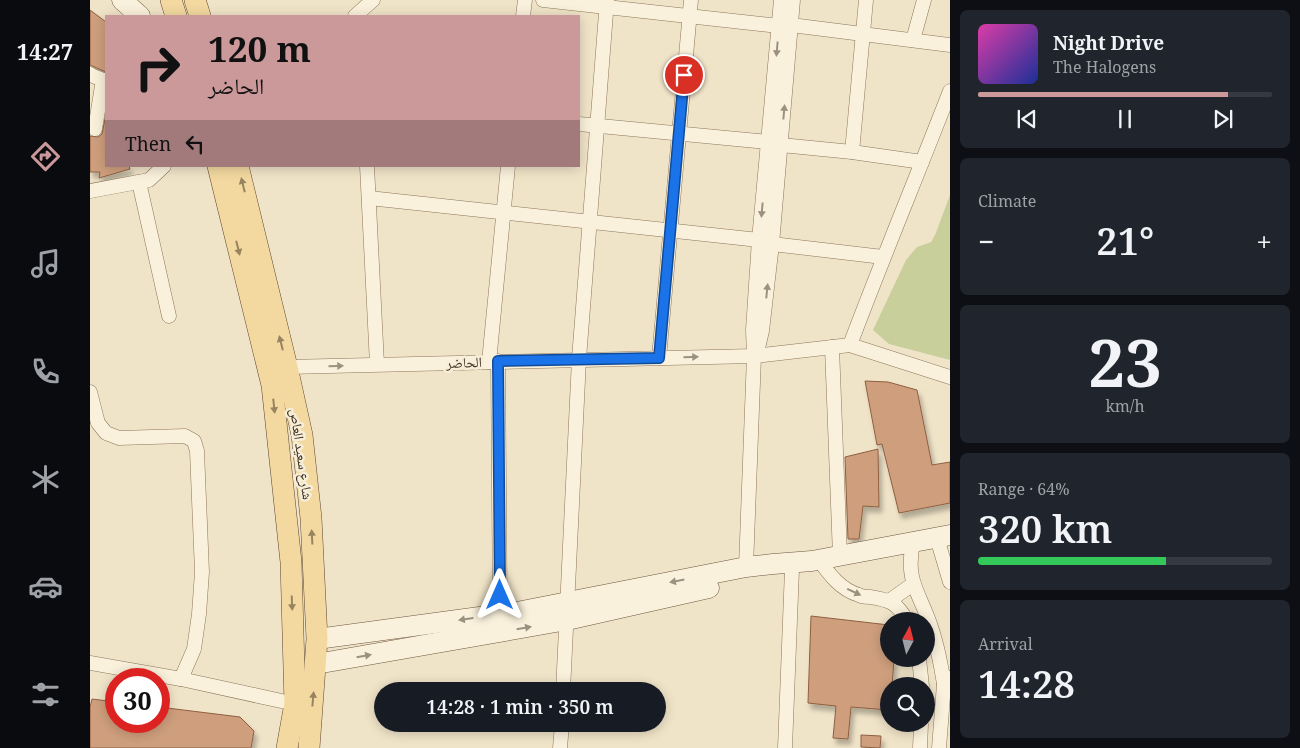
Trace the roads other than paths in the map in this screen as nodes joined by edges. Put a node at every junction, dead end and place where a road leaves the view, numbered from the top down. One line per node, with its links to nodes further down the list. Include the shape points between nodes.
1 (122, 0): 13 (main road)
2 (171, 0): 14 (main road)
3 (195, 0): 15 (main road)
4 (373, 0): 16 (street)
5 (525, 0): 17 (street)
6 (543, 0): 12 (street)
7 (691, 0): 18 (street)
8 (781, 0): 19 (street)
9 (794, 0): 19 (street)
10 (866, 0): 20 (street)
11 (924, 0): 21 (street)
12 (606, 4): 18 (street); 27 (street)
13 (139, 15)
14 (176, 15)
15 (200, 15)
16 (358, 15)
17 (523, 15)
18 (690, 16): 19 (street); 29 (street)
19 (785, 26): 20 (street); 30 (street)
20 (863, 34): 21 (street); 31 (street)
21 (913, 40): 22 (street)
22 (950, 45)
23 (90, 74): 24 (street)
24 (105, 80): 28 (street)
25 (950, 91): 32 (street)
26 (580, 124): 27 (street)
27 (597, 126): 29 (street); 42 (street)
28 (94, 129)
29 (679, 134): 30 (street); 43 (street)
30 (774, 144): 31 (street); 44 (street)
31 (852, 152): 32 (street)
32 (922, 162): 45 (street)
33 (163, 167): 38 (street, via 149,180)
34 (218, 167): 76 (main road, one-way to 76, via 272,385 291,562)
35 (238, 167): 54 (main road, شارع سعيد العاص, one-way to 35)
36 (367, 167): 40 (street)
37 (508, 167): 41 (street)
38 (139, 182): 39 (street); 46 (street)
39 (90, 191)
40 (369, 198): 41 (street); 53 (street)
41 (504, 212): 42 (street); 52 (street)
42 (590, 222): 43 (street); 51 (street)
43 (670, 230): 44 (street); 50 (street)
44 (766, 242): 45 (street); 49 (street, via 762,332)
45 (883, 258): 47 (street)
46 (169, 316)
47 (850, 345): 48 (street, الحاضر); 55 (street)
48 (832, 347): 49 (street, الحاضر); 59 (street)
49 (754, 356): 50 (street, الحاضر, one-way to 49); 61 (street)
50 (659, 358): 51 (street, الحاضر)
51 (579, 359): 52 (street, الحاضر); 66 (street)
52 (494, 361): 53 (street, الحاضر); 68 (street)
53 (377, 364): 54 (street, الحاضر, one-way to 53)
54 (287, 367): 69 (main road, شارع سعيد العاص, one-way to 54, via 311,518 302,436)
55 (950, 377)
56 (90, 392): 73 (street, via 98,423 106,433 119,438 185,436 196,446 202,572 194,649)
57 (943, 536): 58 (main road); 63 (street)
58 (913, 543): 59 (main road); 64 (street, via 910,562)
59 (840, 556): 60 (main road)
60 (816, 560): 61 (main road); 62 (main road); 65 (street, one-way to 65, via 831,576 859,596)
61 (746, 567): 66 (main road, one-way to 66)
62 (792, 569): 66 (main road); 82 (street)
63 (950, 582)
64 (913, 584): 65 (street); 75 (street, via 936,642)
65 (889, 601): 67 (street)
66 (568, 611): 68 (main road); 71 (main road, one-way to 66); 74 (street)
67 (901, 612)
68 (500, 615): 69 (main road, one-way to 69)
69 (317, 639): 71 (main road, شارع سعيد العاص)
70 (90, 662): 73 (street)
71 (316, 664): 80 (main road, شارع سعيد العاص, one-way to 71)
72 (950, 664): 75 (street)
73 (182, 679): 76 (street)
74 (564, 682)
75 (944, 684): 84 (street)
76 (295, 704): 79 (main road)
77 (561, 732): 81 (street)
78 (921, 732): 83 (street)
79 (287, 748)
80 (309, 748)
81 (560, 748)
82 (785, 748)
83 (920, 748)
84 (939, 748)

